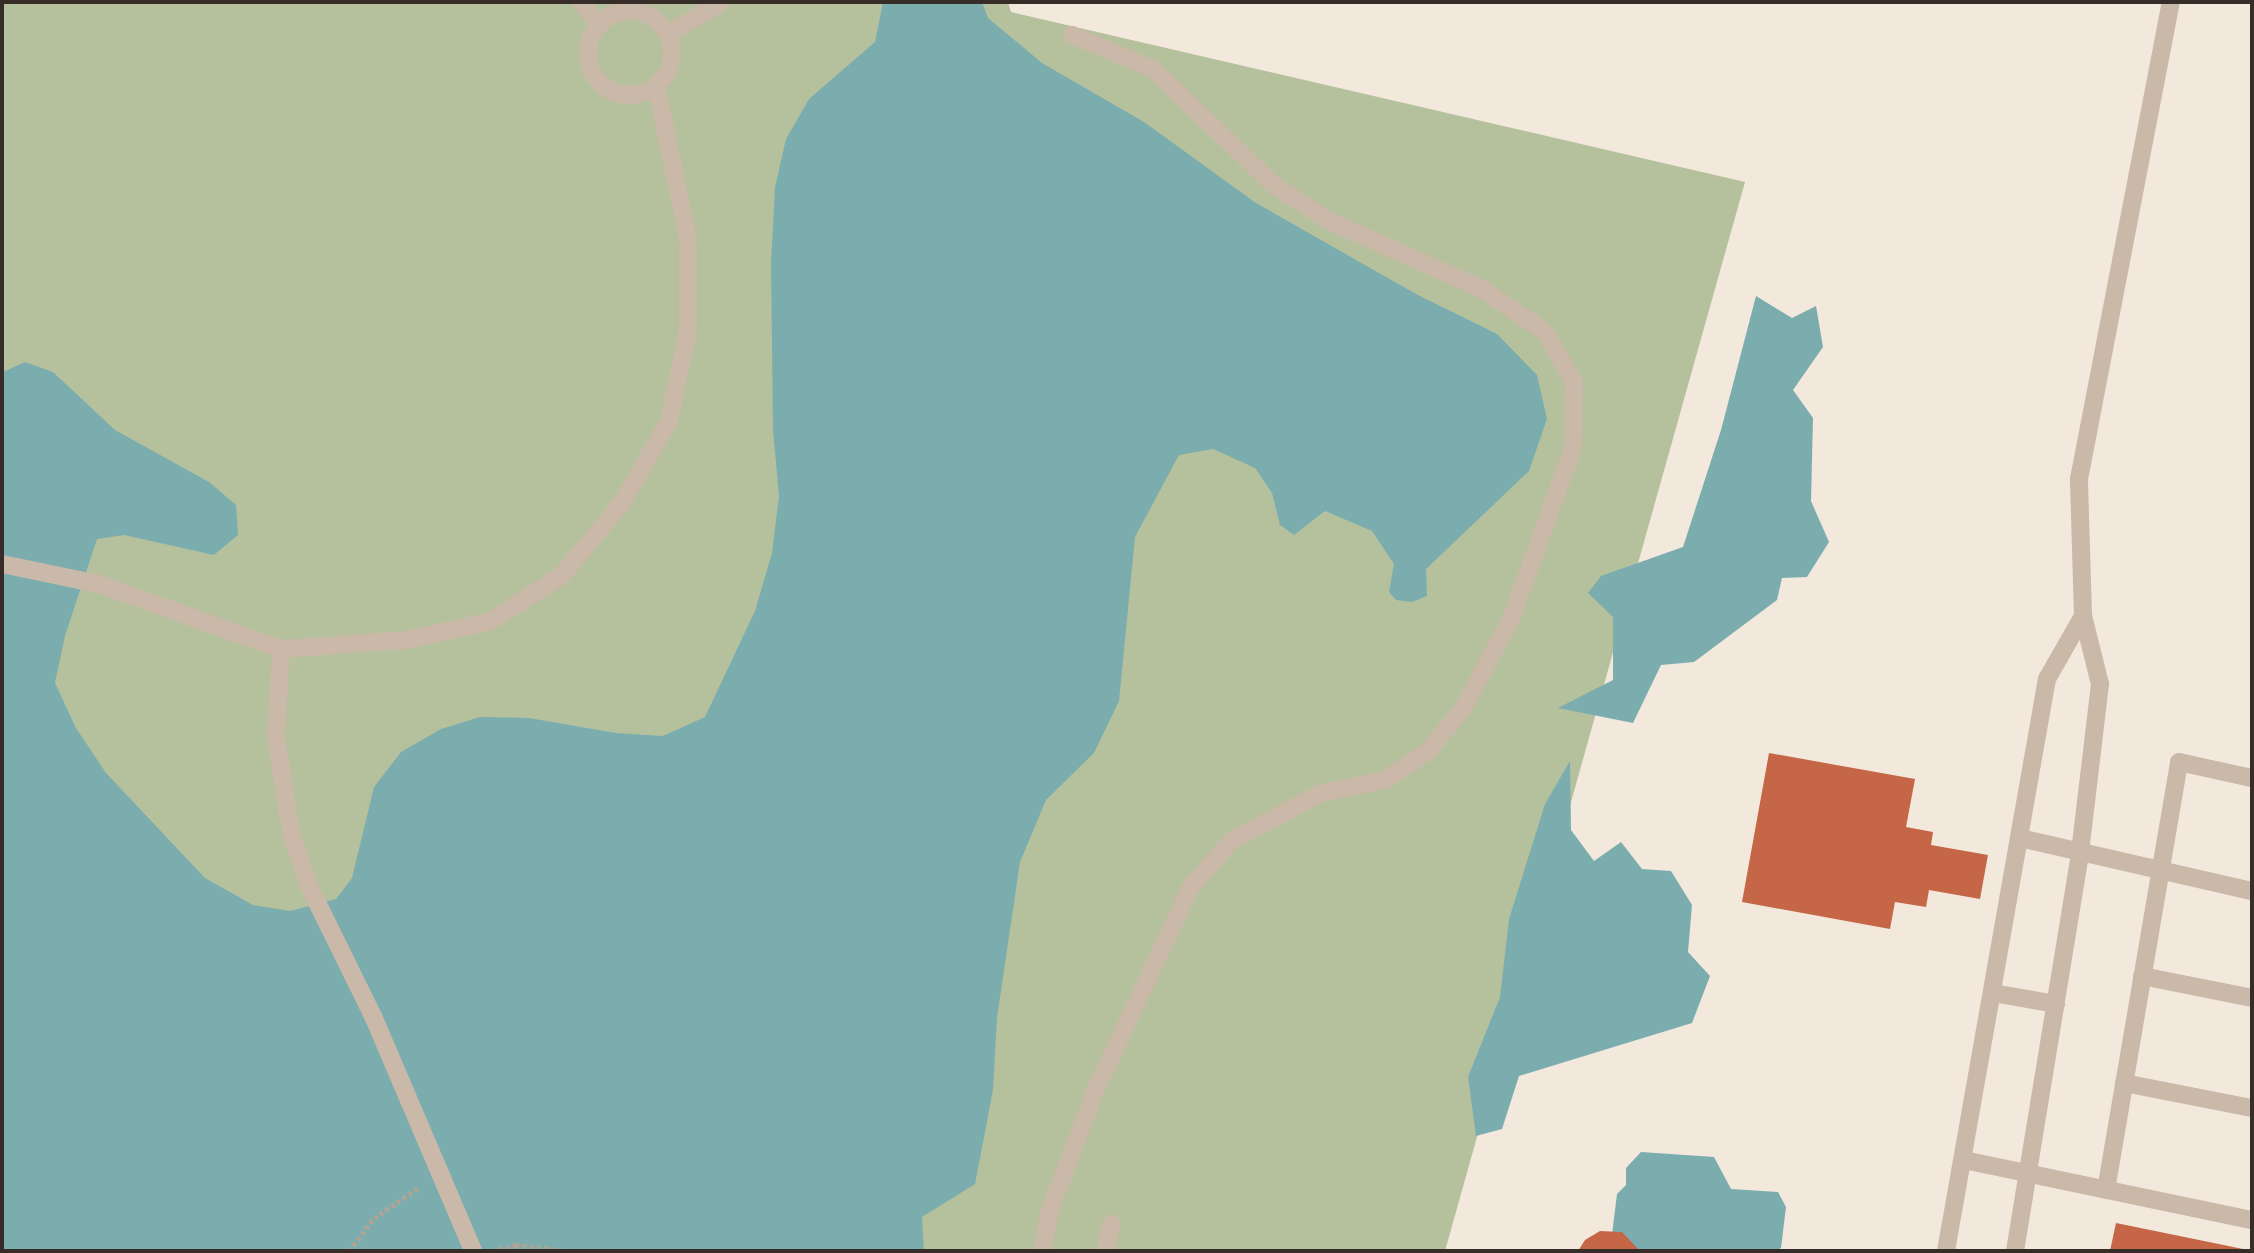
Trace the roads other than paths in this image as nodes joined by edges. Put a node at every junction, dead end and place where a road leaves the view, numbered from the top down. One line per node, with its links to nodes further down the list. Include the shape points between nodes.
1 (581, 2): 4 (street)
2 (720, 2): 5 (street)
3 (2171, 2): 9 (street, via 2079,478)
4 (598, 24): 5 (street, via 622,11 636,11 660,23); 7 (street, via 591,35 589,62 603,85 629,94)
5 (667, 34): 7 (street, via 671,62)
6 (1072, 35): 28 (street, via 1153,69 1275,186 1329,221 1482,289 1544,331 1574,382 1573,448 1511,619 1462,710 1428,751 1385,780 1321,793 1231,841 1190,888 1096,1089 1050,1210)
7 (656, 85): 10 (street, via 688,239 688,330 669,421 621,504 562,575 491,621 408,640)
8 (2, 564): 10 (street, via 99,584)
9 (2083, 616): 12 (street, via 2047,679); 13 (street, via 2100,684)
10 (281, 649): 27 (street, via 276,737 281,787 309,886 373,1016)
11 (2252, 778): 14 (street, via 2179,762)
12 (2020, 838): 13 (street); 17 (street)
13 (2080, 852): 14 (street); 19 (street)
14 (2161, 870): 15 (street); 16 (street)
15 (2252, 891)
16 (2143, 976): 18 (street); 20 (street)
17 (1993, 993): 19 (street); 22 (street)
18 (2252, 998)
19 (2056, 1004): 23 (street)
20 (2124, 1083): 21 (street); 24 (street)
21 (2252, 1108)
22 (1964, 1160): 23 (street); 30 (street)
23 (2027, 1173): 24 (street); 31 (street)
24 (2106, 1190): 25 (street)
25 (2252, 1220)
26 (1111, 1224): 29 (street)
27 (473, 1251)
28 (1042, 1251)
29 (1105, 1251)
30 (1947, 1251)
31 (2015, 1251)

